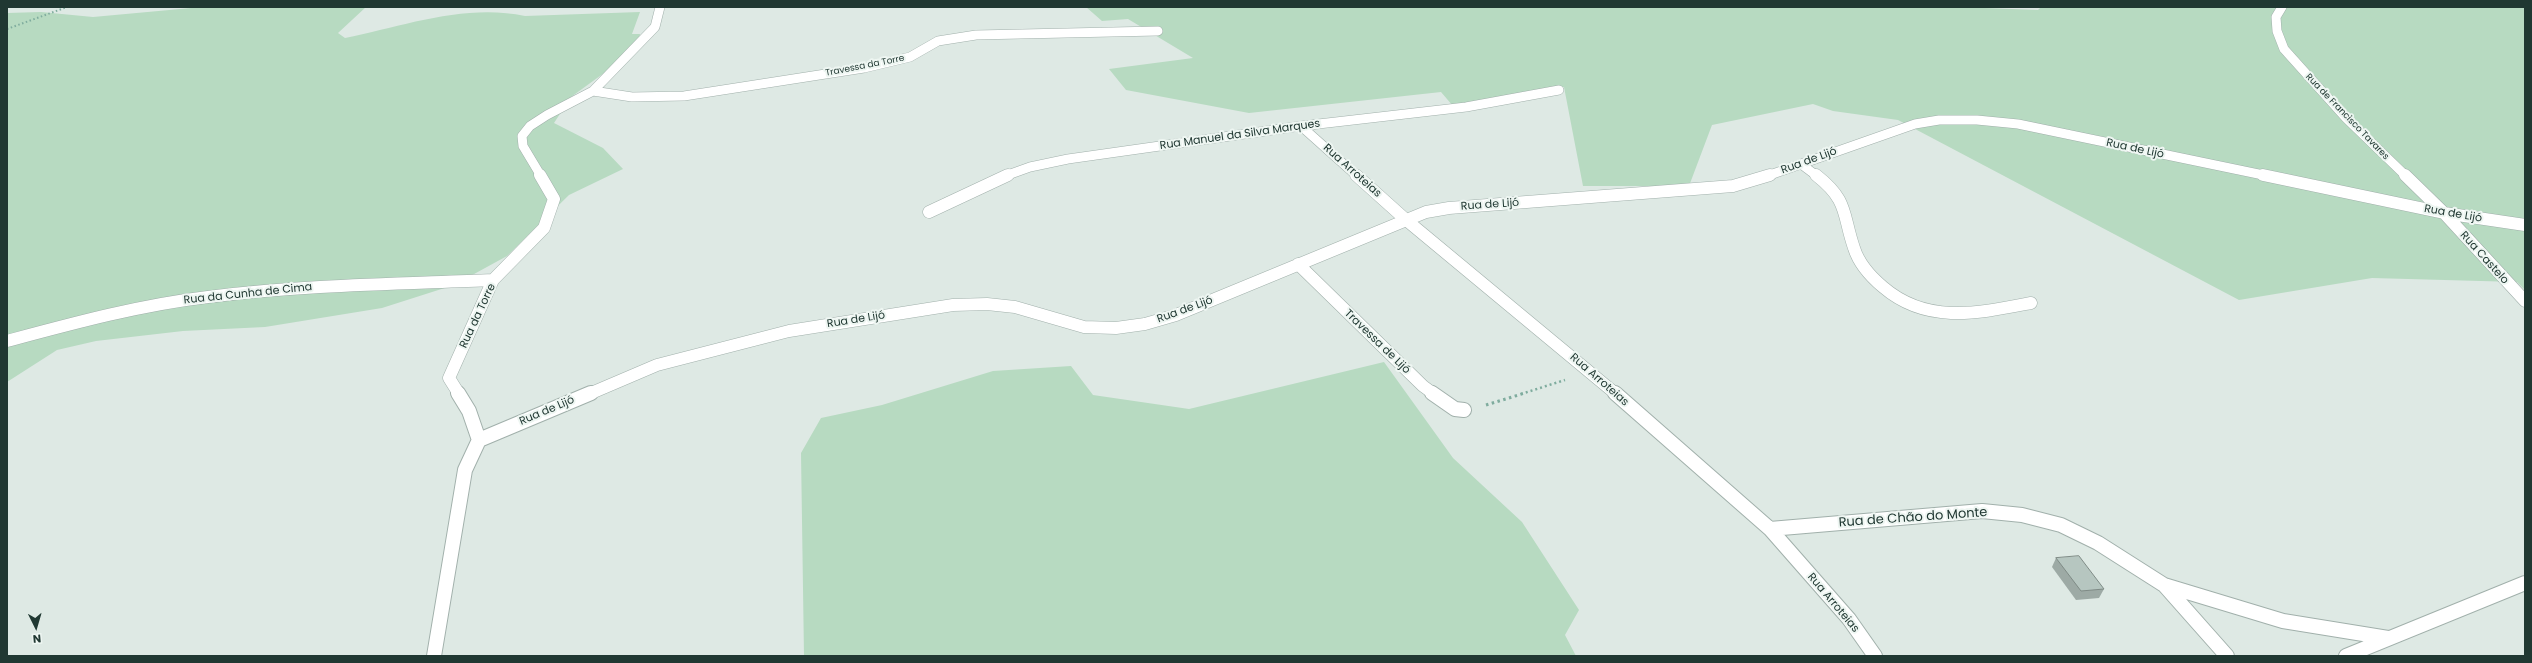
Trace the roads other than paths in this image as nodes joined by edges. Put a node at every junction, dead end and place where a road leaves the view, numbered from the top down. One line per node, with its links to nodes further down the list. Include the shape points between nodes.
1 (660, 7): 5 (street, Rua da Torre, via 655,27)
2 (2282, 7): 9 (street, Rua de Francisco Tavares, via 2276,17 2276,24 2284,49 2346,118)
3 (1158, 31): 5 (street, Travessa da Torre, via 976,35 938,41 910,57 864,68 684,96 632,97)
4 (1559, 90): 6 (street, Rua Manuel da Silva Marques, via 1466,107)
5 (592, 92): 13 (street, Rua da Torre, via 547,115 530,126 522,136 523,146 554,199 544,228)
6 (1301, 126): 8 (street, Rua Manuel da Silva Marques, via 1068,159 1030,167 992,180); 10 (street, Rua Arroteias)
7 (1801, 164): 9 (street, Rua de Lijó, via 1915,124 1939,120 1977,120 2018,124); 10 (street, Rua de Lijó, via 1733,186 1450,208); 15 (street, via 1839,197 1845,209 1856,254 1878,284 1900,300 1922,311 1948,315)
8 (929, 212)
9 (2444, 214): 11 (street, Rua de Lijó); 14 (street, Rua Castelo)
10 (1405, 219): 12 (street, Rua de Lijó); 19 (street, Rua Arroteias, via 1590,372)
11 (2525, 225)
12 (1298, 264): 17 (street, Travessa de Lijó, via 1423,386 1455,409); 18 (street, Rua de Lijó, via 1176,315 1145,324 1116,328 1084,327 1015,307 988,304 953,305 789,331 657,365)
13 (493, 280): 16 (street, Rua da Cunha de Cima, via 305,288 234,294 159,305); 18 (street, Rua da Torre, via 449,378 469,410)
14 (2525, 301)
15 (2032, 303)
16 (7, 341)
17 (1464, 410)
18 (479, 440): 23 (street, via 465,470)
19 (1770, 529): 21 (street, Rua de Chão do Monte, via 1982,511 2022,515 2061,525 2098,542); 24 (street, Rua Arroteias, via 1849,619)
20 (2525, 583): 22 (street)
21 (2164, 585): 22 (street, Rua de Chão do Monte, via 2283,621); 25 (street)
22 (2388, 638): 26 (street)
23 (434, 656)
24 (1874, 656)
25 (2227, 656)
26 (2346, 656)

